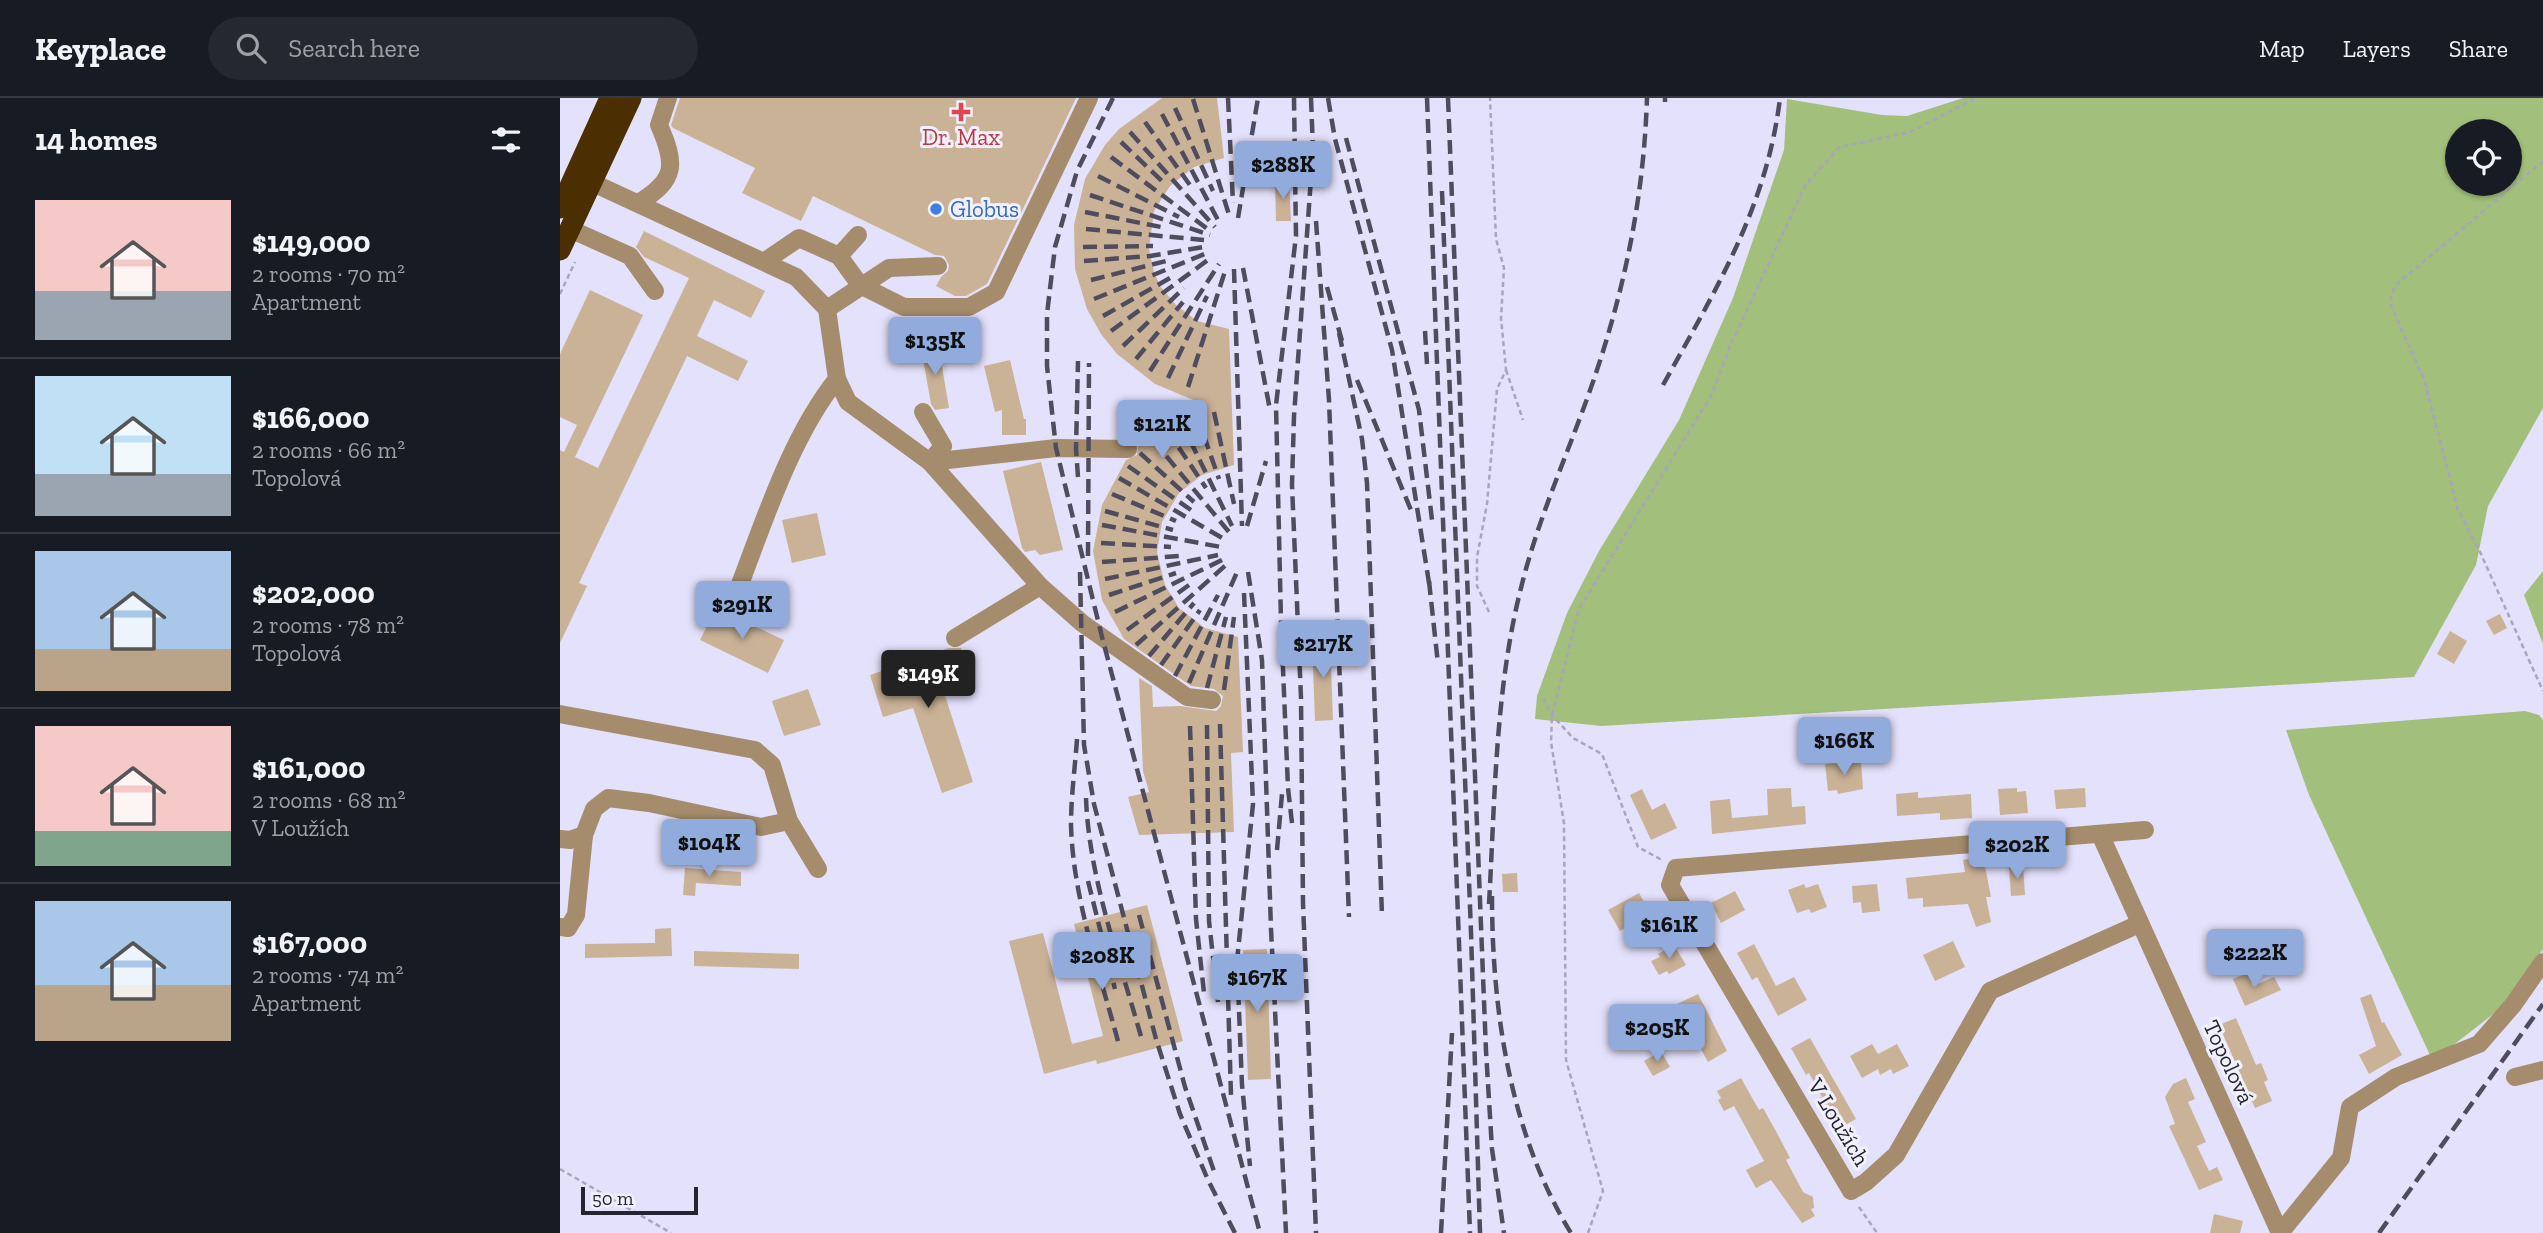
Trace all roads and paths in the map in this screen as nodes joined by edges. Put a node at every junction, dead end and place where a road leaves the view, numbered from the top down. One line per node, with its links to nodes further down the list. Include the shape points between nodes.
1 (610, 98): 10 (highway)
2 (631, 98): 8 (highway)
3 (668, 98): 9 (street, via 659,125 672,168 665,183)
4 (1089, 98): 17 (street, via 996,292 969,307 904,307)
5 (1490, 98): 20 (path, via 1496,239 1504,268 1501,318)
6 (1976, 98): 34 (path, via 1910,132 1839,147 1806,184 1711,396 1579,609)
7 (2543, 161): 30 (path, via 2398,283 2391,306 2424,379 2458,510)
8 (591, 182): 9 (street); 11 (highway)
9 (638, 203): 15 (street)
10 (560, 208)
11 (570, 229): 13 (highway); 18 (street, via 630,256)
12 (858, 235): 14 (street)
13 (560, 250)
14 (839, 256): 15 (street, via 799,238); 17 (street)
15 (765, 261): 19 (street, via 796,277)
16 (938, 266): 17 (street, via 889,268)
17 (860, 285): 19 (street)
18 (655, 291)
19 (827, 309): 21 (street)
20 (1506, 370): 23 (path); 28 (path, via 1497,389 1477,557 1477,586)
21 (837, 379): 25 (street, via 848,402); 27 (street, via 817,404 792,455)
22 (923, 412): 25 (street, via 943,446)
23 (1523, 420)
24 (1128, 449): 25 (street, via 1056,449)
25 (930, 462): 26 (street)
26 (1040, 586): 29 (street); 32 (street, via 1082,623 1187,697)
27 (731, 607)
28 (1489, 612)
29 (955, 638)
30 (2543, 691)
31 (1543, 698): 34 (path)
32 (1212, 700)
33 (560, 714): 35 (street, via 755,750 772,765)
34 (1552, 715): 40 (path, via 1573,738 1602,754 1638,847); 50 (path, via 1551,742 1564,823 1566,1060 1603,1191)
35 (789, 821): 38 (street, via 761,827 608,798 594,808); 41 (street)
36 (2145, 830): 37 (street)
37 (2100, 834): 40 (street); 42 (street, Topolová)
38 (584, 835): 39 (street); 43 (street, via 576,915 568,928)
39 (560, 839)
40 (1676, 868): 48 (street, V Loužích, via 1670,885)
41 (818, 869)
42 (2139, 924): 48 (street, V Loužích, via 1990,991 1896,1155); 52 (street, Topolová)
43 (560, 927)
44 (2543, 962): 52 (street, via 2479,1044 2396,1077 2350,1107 2341,1158)
45 (2543, 1070): 46 (street)
46 (2515, 1077)
47 (560, 1169): 49 (path)
48 (1851, 1191): 51 (path)
49 (671, 1233)
50 (1588, 1233)
51 (1877, 1233)
52 (2280, 1233)

